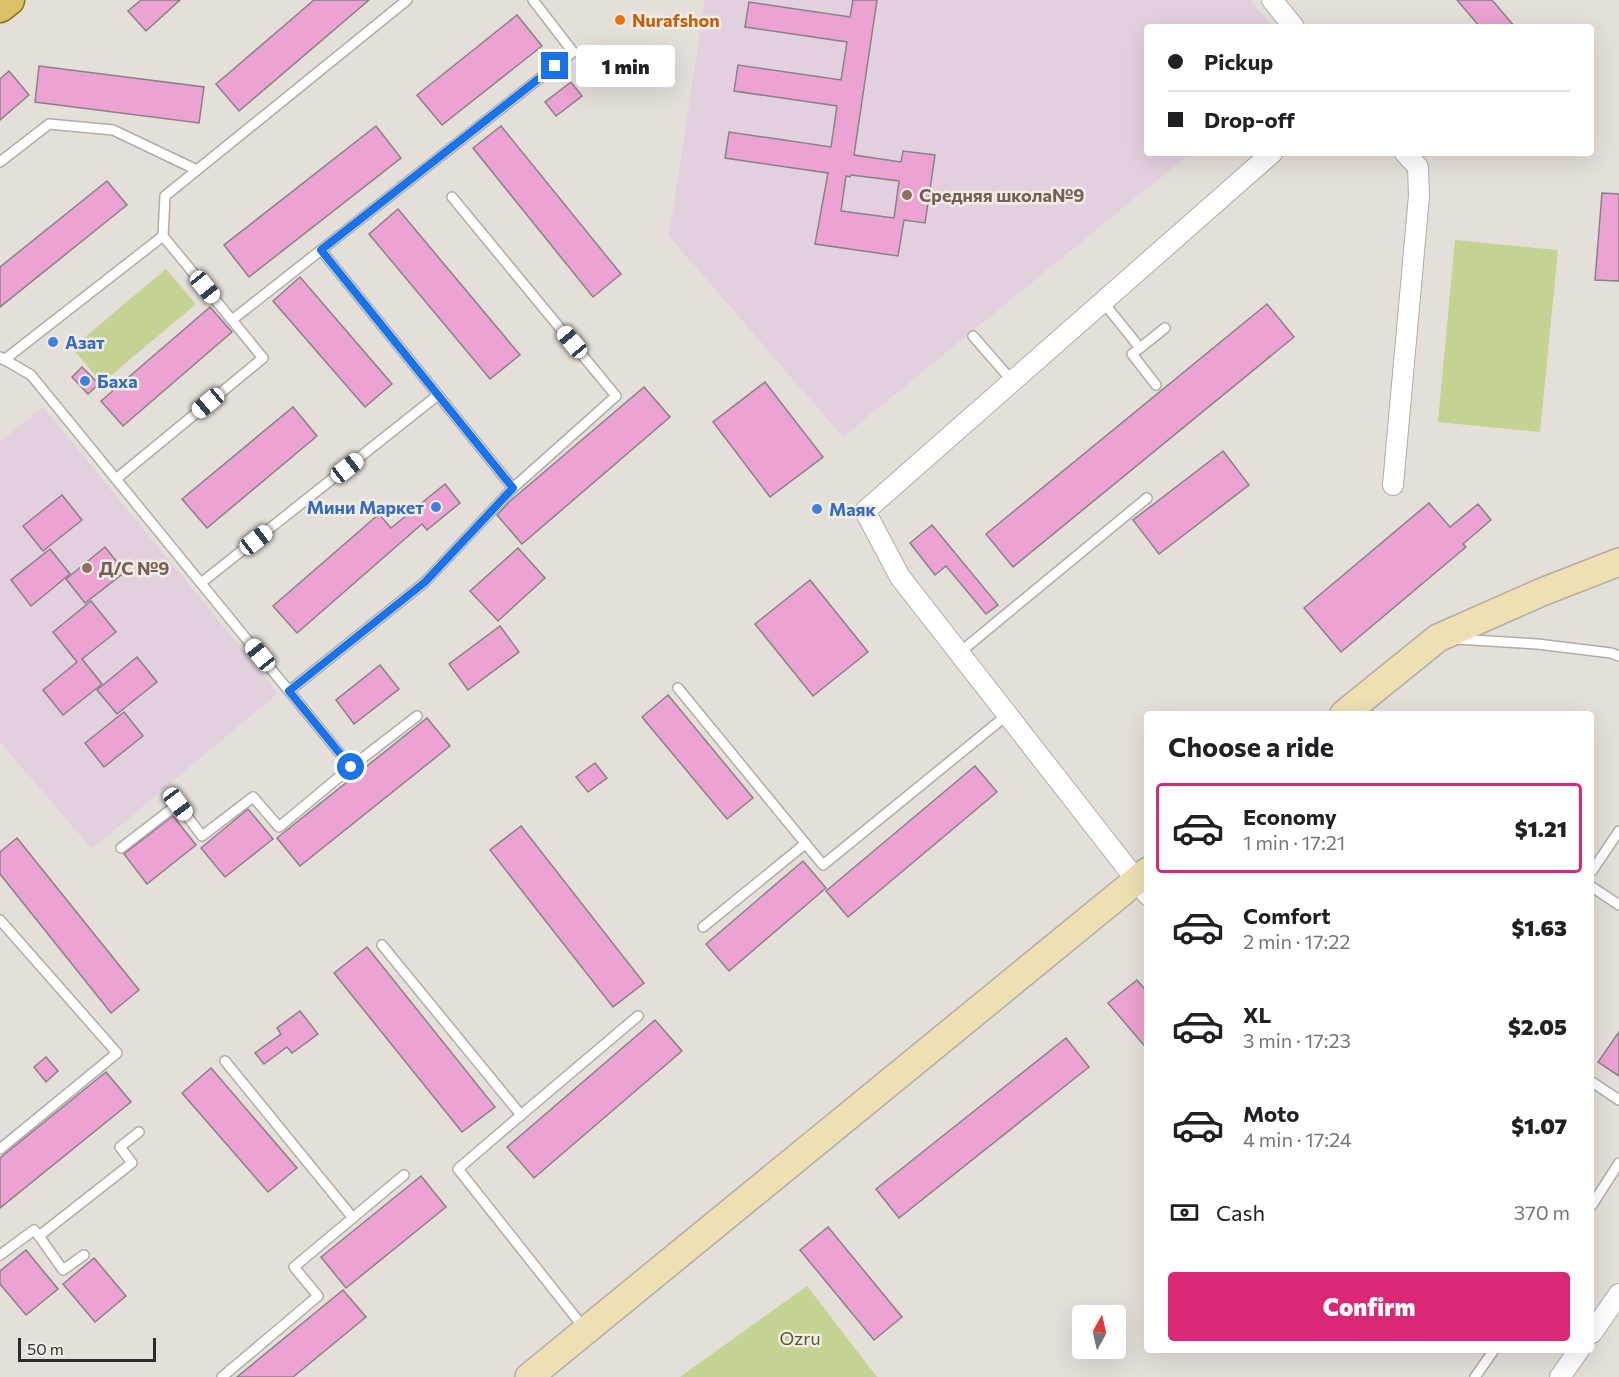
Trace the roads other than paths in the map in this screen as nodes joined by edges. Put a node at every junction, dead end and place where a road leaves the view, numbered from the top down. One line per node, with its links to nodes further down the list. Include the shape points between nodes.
1 (408, 0): 8 (lane)
2 (533, 0): 11 (lane, via 573,52)
3 (1272, 0): 4 (street)
4 (1292, 24)
5 (1269, 156): 12 (street)
6 (1408, 156): 22 (street, via 1418,167 1419,196)
7 (0, 162): 8 (lane, via 49,124 113,130)
8 (197, 170): 10 (lane, via 165,196)
9 (452, 197): 23 (lane, via 616,396)
10 (163, 236): 13 (lane); 17 (lane)
11 (321, 250): 13 (lane); 20 (lane)
12 (1102, 302): 16 (lane); 18 (street)
13 (232, 320): 21 (lane, via 263,358)
14 (1165, 328): 16 (lane)
15 (973, 336): 18 (lane)
16 (1140, 348): 19 (lane, via 1132,354)
17 (2, 358): 21 (lane, via 31,375)
18 (1012, 382): 28 (street, via 866,511 900,577)
19 (1156, 385)
20 (438, 395): 23 (lane); 26 (lane)
21 (116, 479): 26 (lane)
22 (1393, 484)
23 (513, 488): 31 (lane, via 425,582)
24 (1147, 498): 28 (lane)
25 (1619, 562): 27 (street)
26 (201, 583): 31 (lane)
27 (1438, 638): 29 (lane, via 1537,644); 32 (street)
28 (959, 653): 33 (street)
29 (1619, 656)
30 (678, 688): 37 (lane)
31 (289, 691): 35 (lane)
32 (1348, 711)
33 (1007, 715): 37 (lane, via 823,865); 40 (street)
34 (417, 716): 35 (lane)
35 (351, 767): 38 (lane, via 279,827 254,797 202,836 178,804)
36 (1619, 831): 39 (lane)
37 (805, 844): 44 (lane)
38 (121, 848)
39 (1594, 868)
40 (1144, 882): 62 (street)
41 (1594, 888): 42 (lane)
42 (1619, 905)
43 (0, 921): 52 (lane, via 117,1053)
44 (703, 927)
45 (381, 945): 50 (lane)
46 (638, 1016): 50 (lane)
47 (225, 1062): 56 (lane)
48 (1594, 1083): 49 (lane)
49 (1619, 1100)
50 (521, 1115): 62 (lane, via 458,1169)
51 (139, 1132): 57 (lane, via 120,1147 132,1163)
52 (0, 1149)
53 (1619, 1163): 55 (lane)
54 (404, 1175): 56 (lane)
55 (1594, 1202)
56 (353, 1218): 65 (lane, via 294,1267 318,1296)
57 (39, 1236): 58 (lane, via 34,1230); 59 (lane, via 63,1270)
58 (0, 1255)
59 (84, 1255)
60 (1619, 1294): 61 (street)
61 (1594, 1330)
62 (586, 1331): 66 (street)
63 (1492, 1353): 67 (lane)
64 (1577, 1353): 68 (street)
65 (222, 1377)
66 (529, 1377)
67 (1475, 1377)
68 (1560, 1377)

